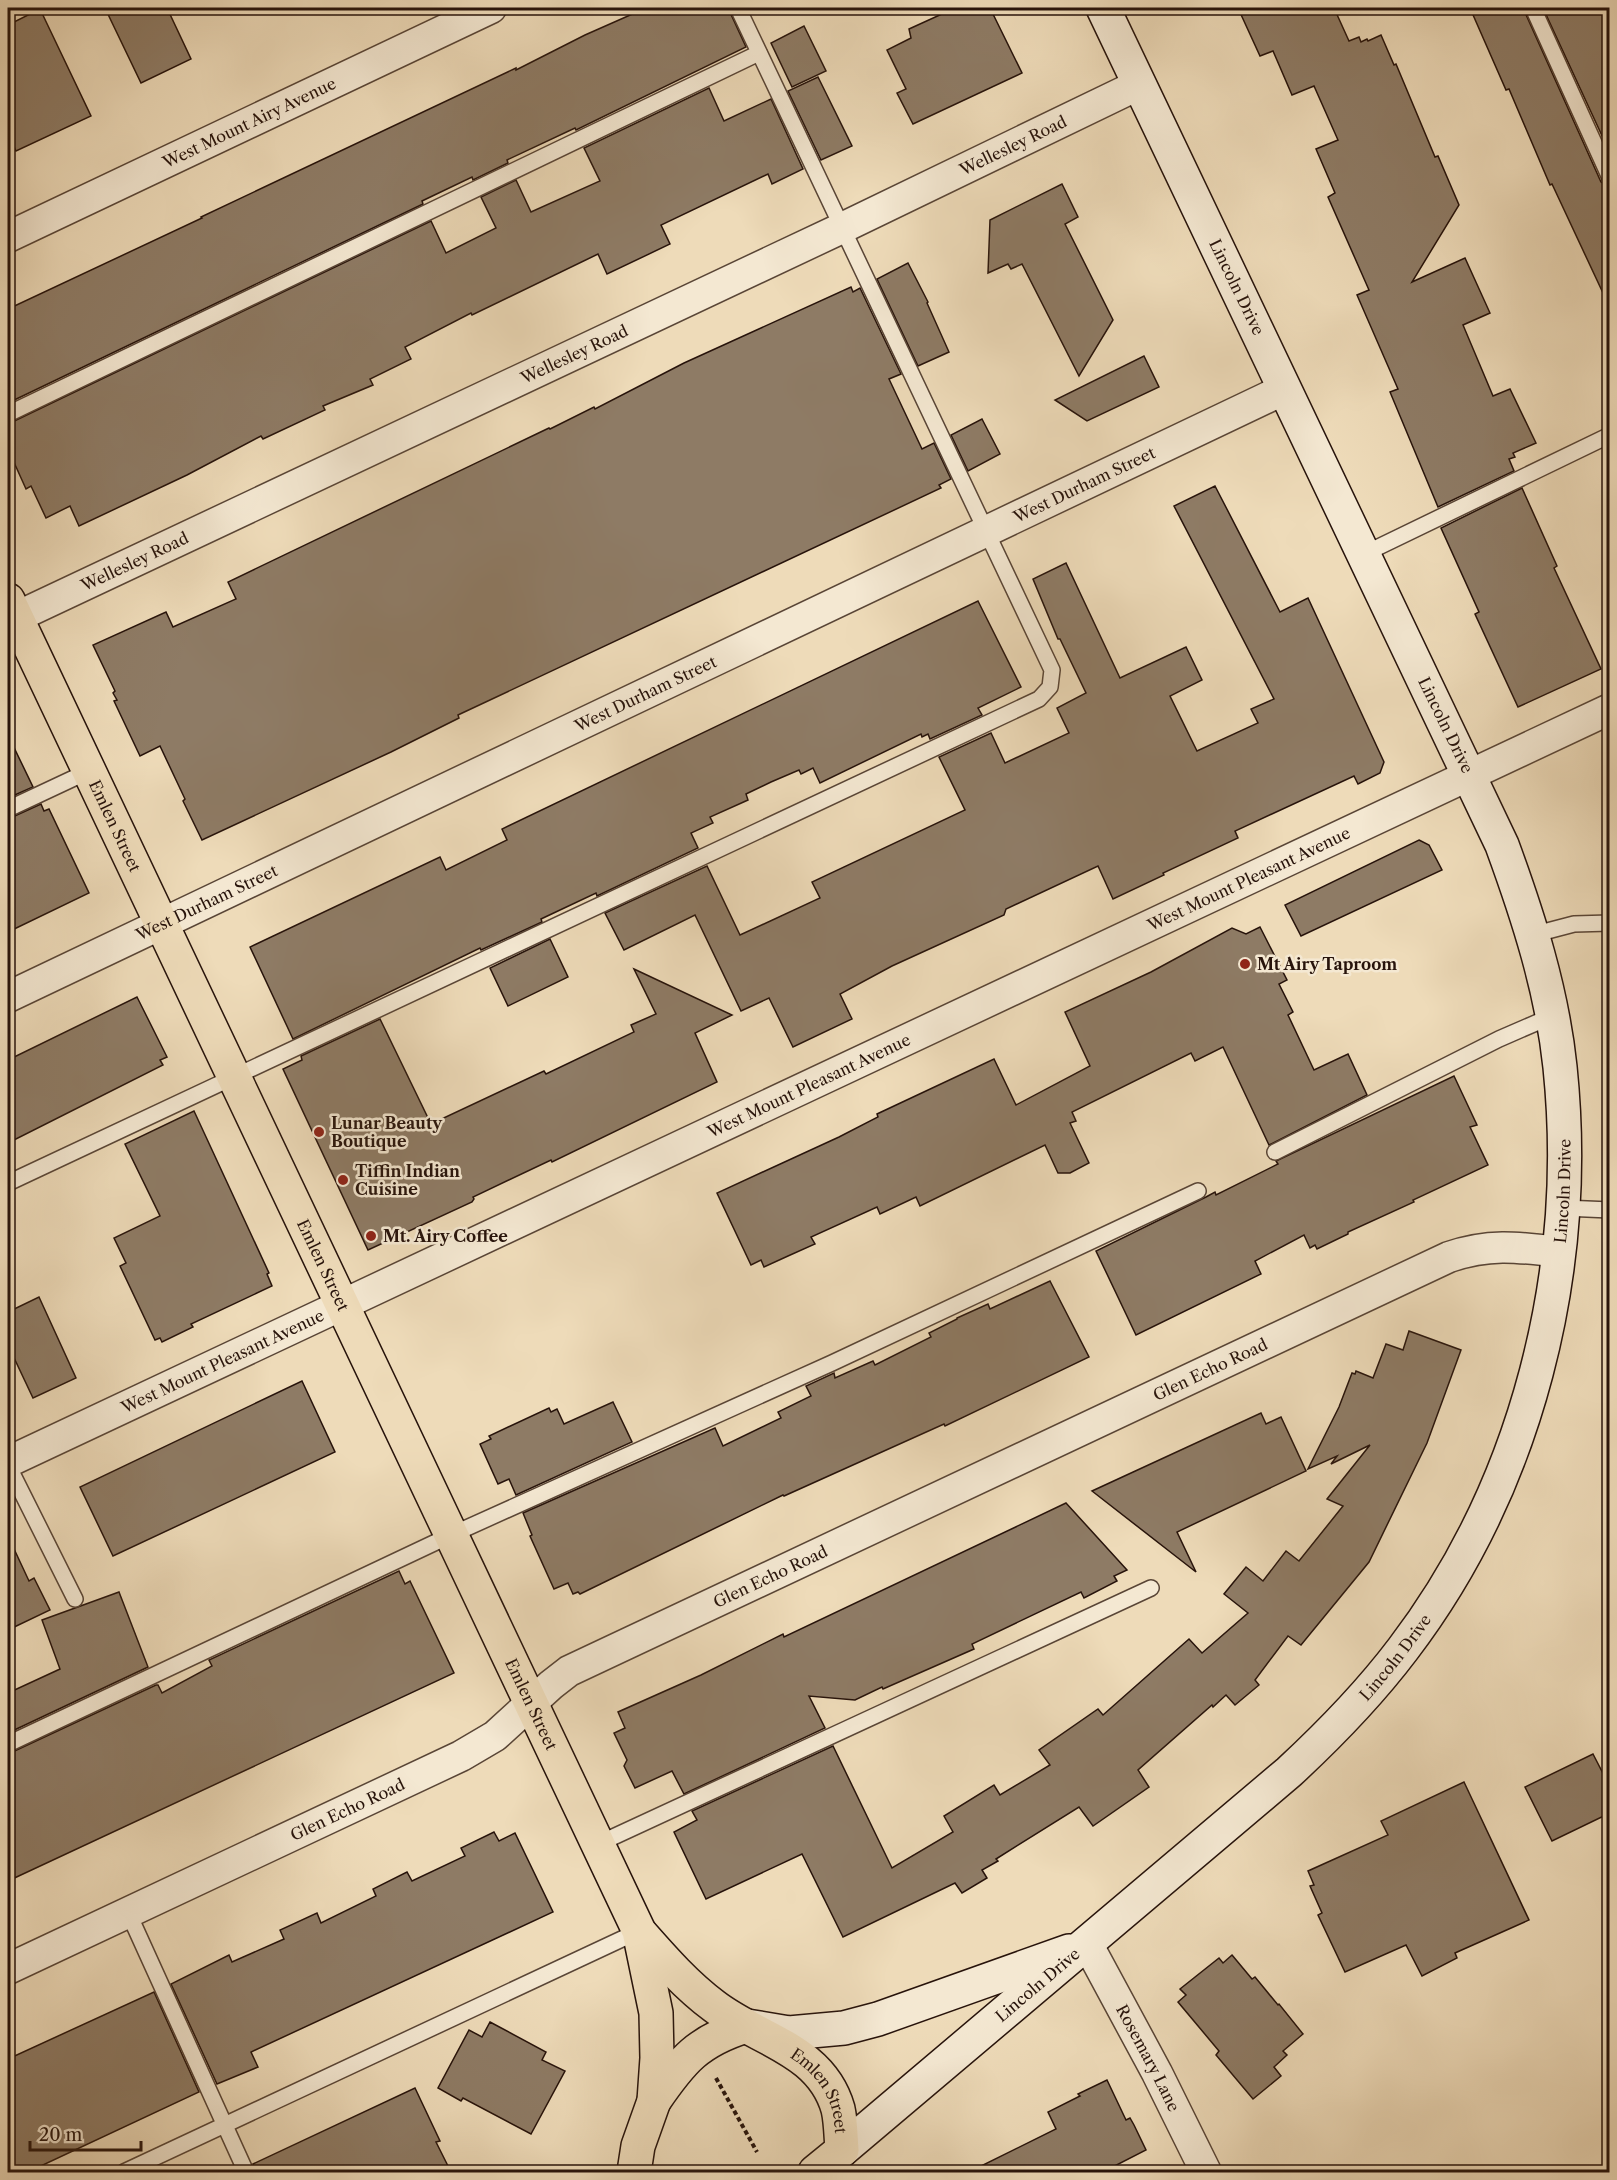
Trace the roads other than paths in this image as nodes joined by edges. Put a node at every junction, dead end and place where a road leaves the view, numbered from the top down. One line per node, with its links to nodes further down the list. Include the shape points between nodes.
1 (491, 8): 9 (street, West Mount Airy Avenue)
2 (738, 8): 5 (lane)
3 (1103, 8): 6 (main road, Lincoln Drive)
4 (1533, 8): 7 (lane)
5 (759, 53): 8 (lane); 11 (lane)
6 (1140, 84): 8 (street, Wellesley Road); 10 (main road, Lincoln Drive)
7 (1610, 178)
8 (842, 228): 13 (lane); 15 (street, Wellesley Road)
9 (8, 237)
10 (1285, 389): 13 (street, West Durham Street); 14 (main road, Lincoln Drive)
11 (8, 414)
12 (1610, 435): 14 (lane)
13 (987, 533): 21 (street, West Durham Street); 25 (lane, via 1052,670 1050,687 1039,699)
14 (1364, 554): 18 (main road, Lincoln Drive)
15 (10, 613): 17 (main road, Emlen Street)
16 (1610, 710): 18 (street, West Mount Pleasant Avenue)
17 (89, 771): 19 (lane); 21 (main road, Emlen Street)
18 (1470, 775): 22 (main road, Lincoln Drive, via 1502,845); 32 (street, West Mount Pleasant Avenue)
19 (8, 809)
20 (1610, 923): 22 (lane, via 1574,924)
21 (161, 924): 23 (street, West Durham Street); 25 (main road, Emlen Street)
22 (1532, 935): 24 (main road, Lincoln Drive)
23 (8, 997)
24 (1552, 1016): 26 (lane, via 1499,1038); 29 (main road, Lincoln Drive, via 1560,1067)
25 (234, 1077): 27 (lane); 32 (main road, Emlen Street)
26 (1275, 1152)
27 (8, 1183)
28 (1198, 1191): 34 (lane)
29 (1564, 1208): 30 (lane); 31 (main road, Lincoln Drive)
30 (1610, 1210)
31 (1559, 1252): 37 (street, Glen Echo Road, via 1504,1246 1467,1250 1449,1257 569,1671); 42 (main road, Lincoln Drive, via 1533,1387 1501,1476 1470,1544 1441,1594 1367,1695 1322,1742)
32 (342, 1306): 33 (street, West Mount Pleasant Avenue); 34 (main road, Emlen Street)
33 (8, 1464): 36 (lane)
34 (451, 1535): 37 (main road, Emlen Street); 38 (lane)
35 (1151, 1588): 39 (lane)
36 (75, 1599)
37 (531, 1703): 39 (main road, Emlen Street); 40 (street, Glen Echo Road, via 495,1736 461,1756)
38 (8, 1744)
39 (598, 1844): 41 (main road, Emlen Street)
40 (128, 1912): 43 (street, Glen Echo Road); 46 (lane)
41 (639, 1931): 44 (main road, Emlen Street, via 692,1988); 45 (main road, Emlen Street, via 656,2013); 46 (lane)
42 (1088, 1945): 44 (main road, via 844,2028 789,2033); 47 (main road, Lincoln Drive); 52 (street, Rosemary Lane)
43 (8, 1969)
44 (746, 2026): 45 (main road, via 703,2044 686,2058); 47 (main road, Emlen Street, via 795,2052 818,2071 838,2111)
45 (654, 2101): 48 (main road, Emlen Street)
46 (224, 2126): 49 (lane); 50 (lane)
47 (842, 2150): 51 (main road, Lincoln Drive)
48 (631, 2171)
49 (124, 2172)
50 (246, 2172)
51 (815, 2172)
52 (1206, 2172)

